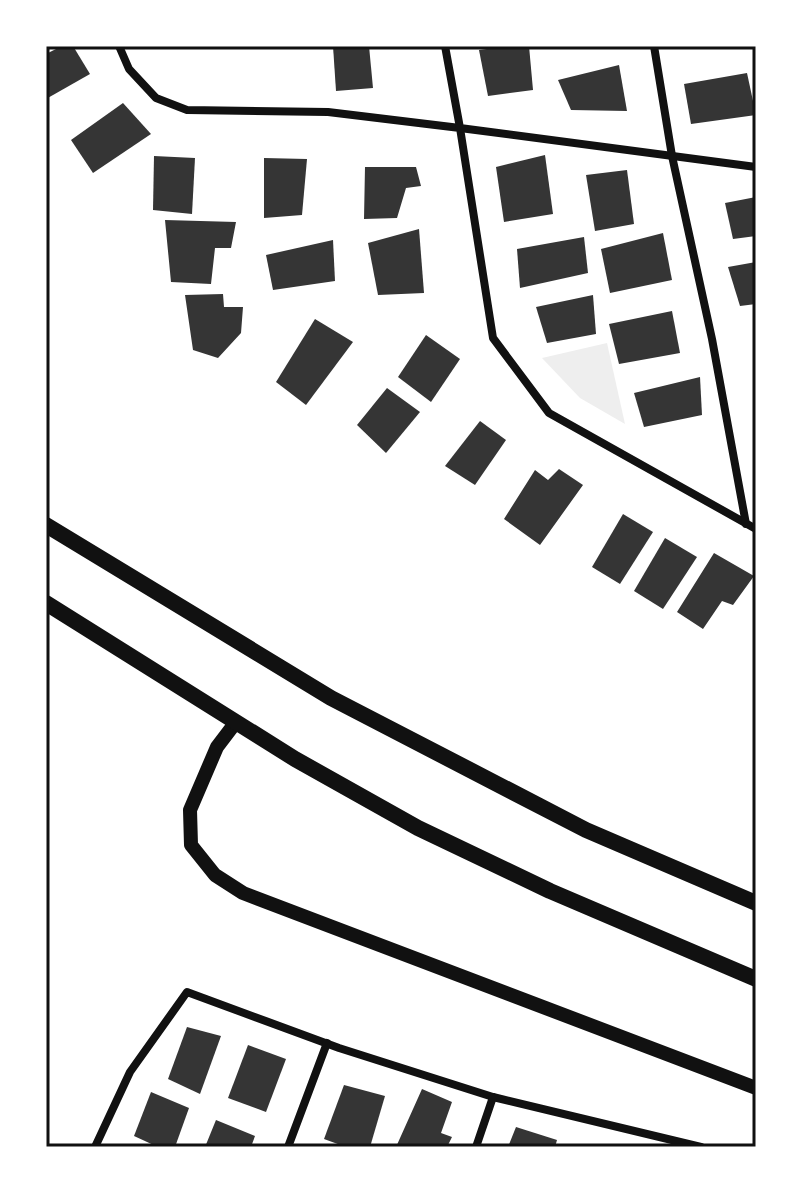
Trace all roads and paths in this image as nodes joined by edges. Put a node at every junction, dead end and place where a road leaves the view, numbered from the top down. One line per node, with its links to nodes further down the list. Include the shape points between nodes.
1 (119, 46): 4 (street, via 129,69 156,98 187,110 328,112)
2 (445, 46): 4 (street)
3 (654, 46): 5 (street)
4 (460, 128): 5 (street); 7 (street, via 493,338 549,413)
5 (672, 156): 6 (street); 7 (street)
6 (756, 167)
7 (746, 524): 9 (street)
8 (46, 525): 12 (main road, via 331,698 586,830)
9 (756, 529)
10 (46, 603): 11 (main road)
11 (236, 722): 13 (main road, via 418,828); 15 (street, via 217,747 190,810 191,845 215,875 243,893)
12 (756, 903)
13 (756, 979)
14 (327, 1043): 16 (street); 18 (street, via 187,992 130,1072); 19 (street)
15 (756, 1088)
16 (493, 1097): 17 (street); 20 (street)
17 (661, 1142): 21 (street)
18 (95, 1147)
19 (288, 1147)
20 (476, 1147)
21 (701, 1147)

